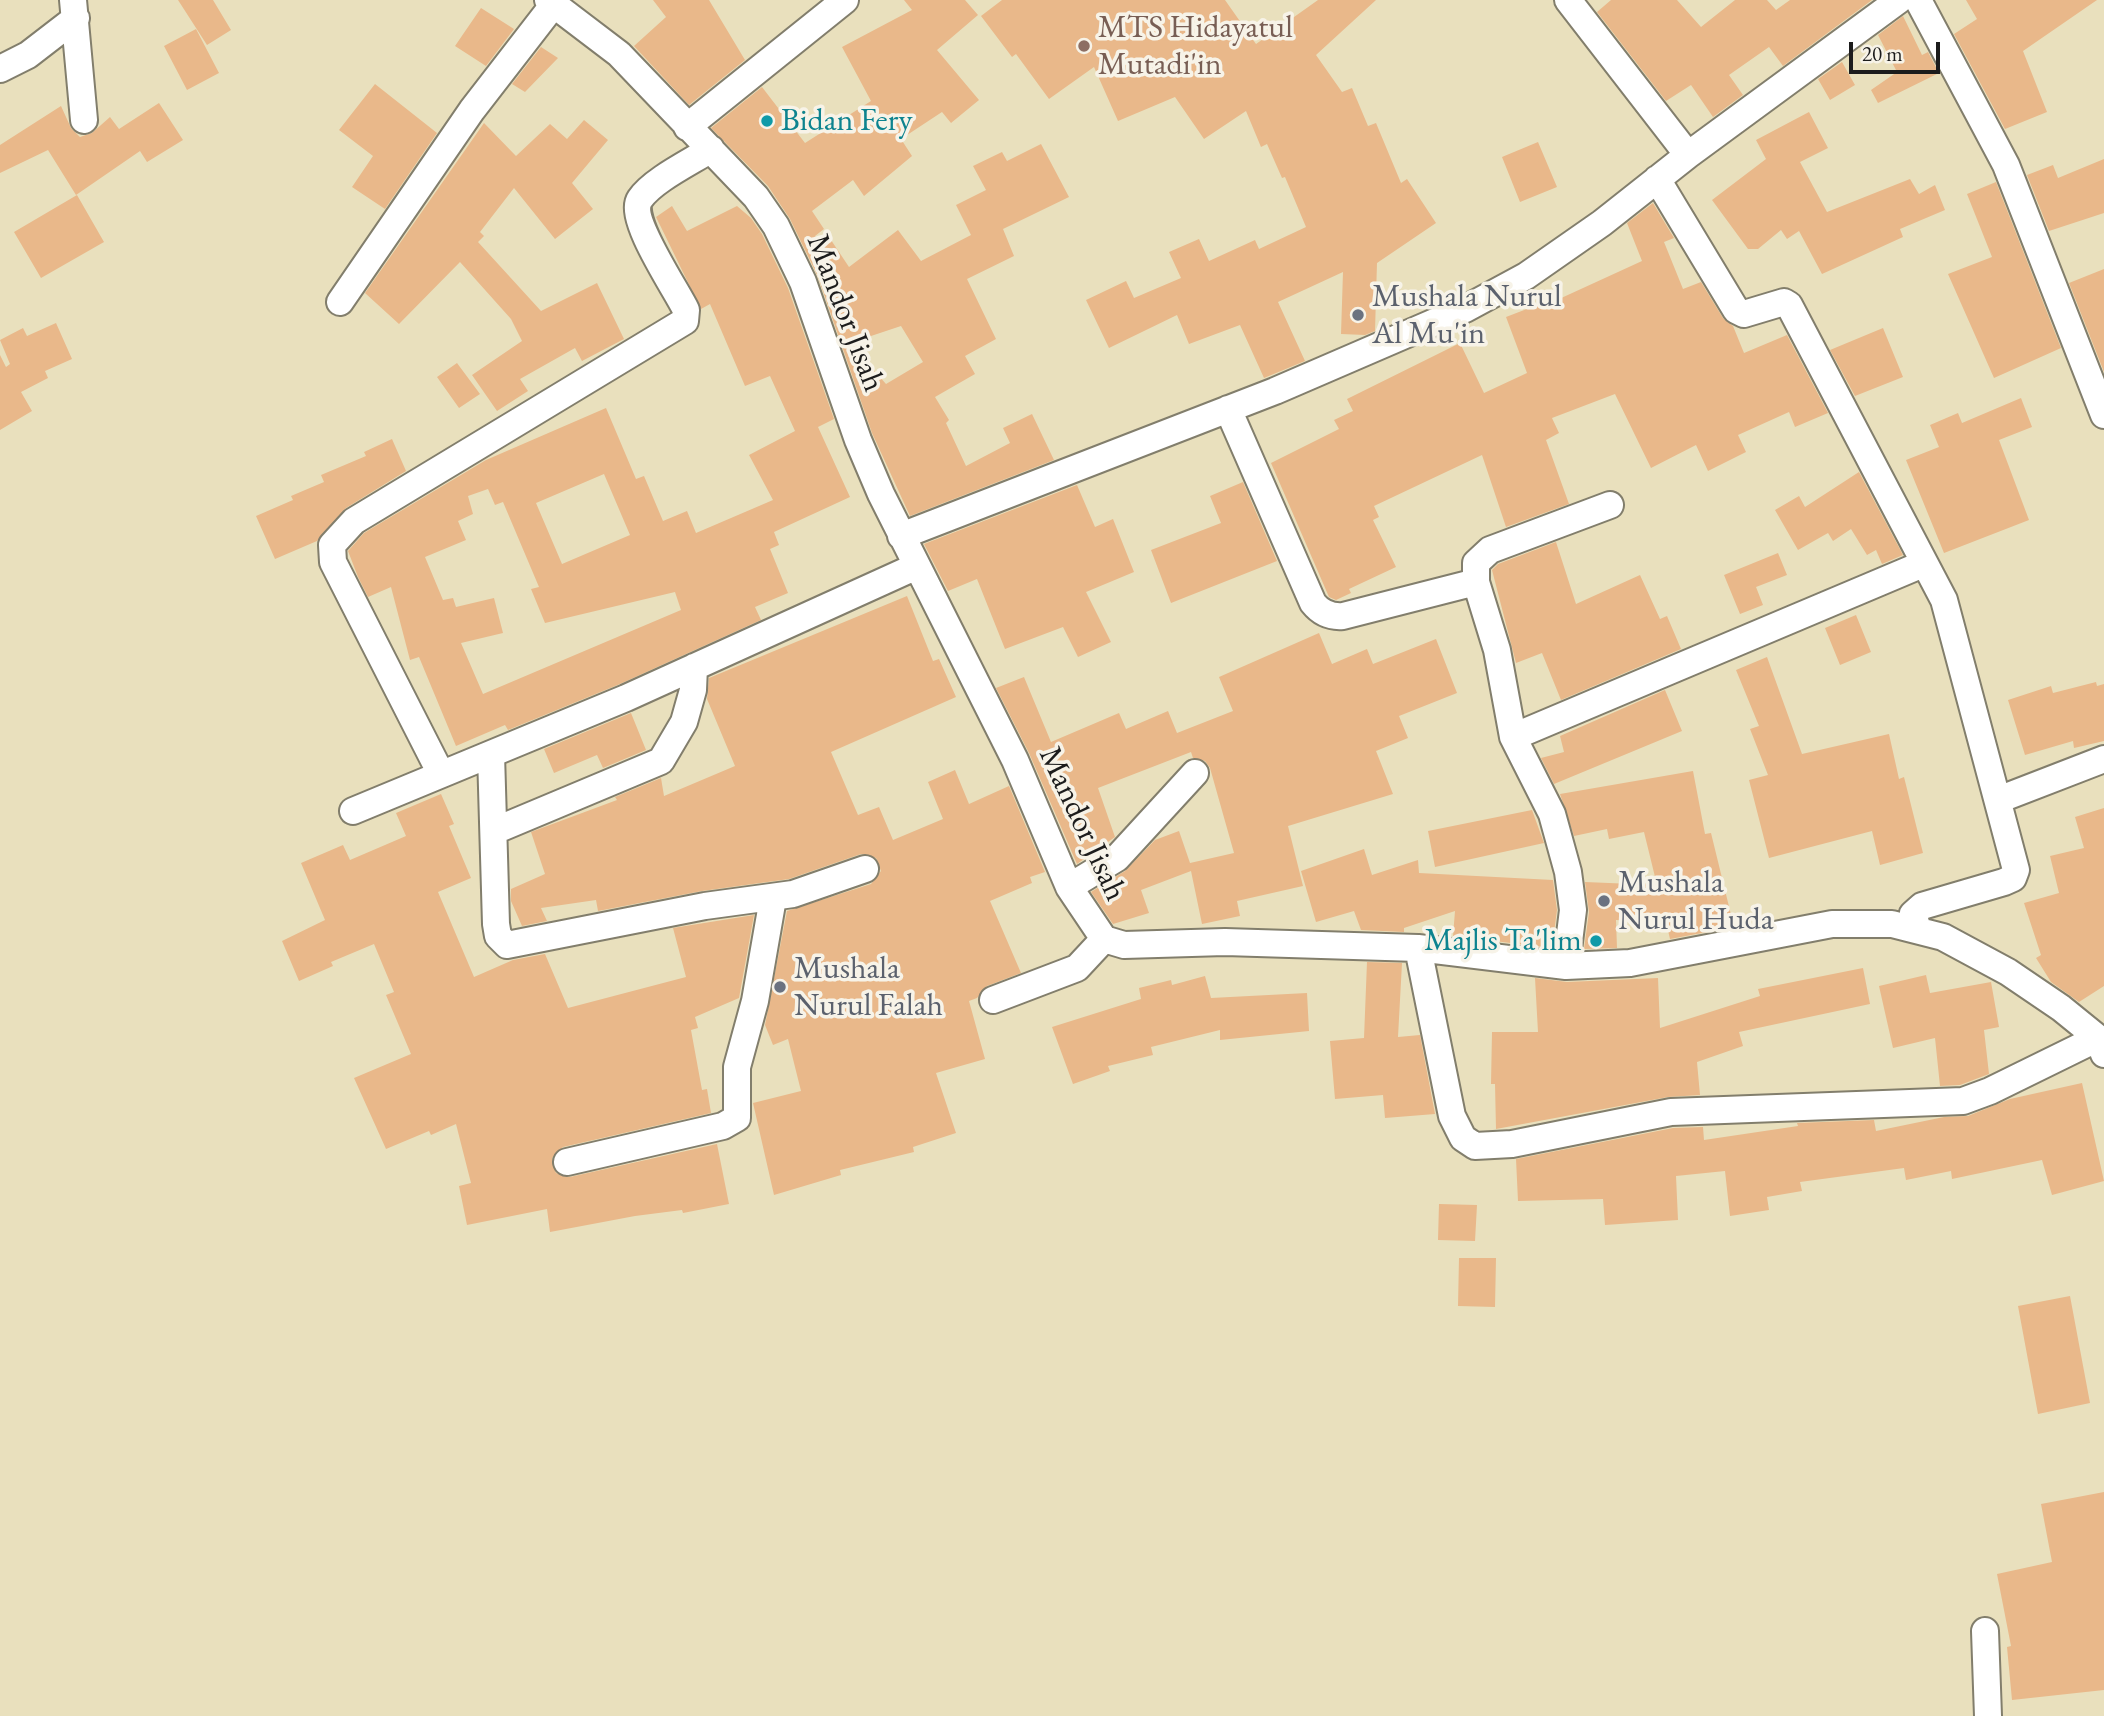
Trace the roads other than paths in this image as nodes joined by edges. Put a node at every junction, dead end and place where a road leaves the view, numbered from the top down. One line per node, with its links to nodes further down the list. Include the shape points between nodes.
1 (845, 0): 9 (street)
2 (1568, 0): 11 (street)
3 (1899, 0): 11 (street)
4 (1918, 0): 15 (street, via 2006,165)
5 (551, 2): 9 (street, Mandor Jisah, via 619,54); 13 (street)
6 (75, 9): 7 (street, via 28,55); 8 (street)
7 (0, 69)
8 (84, 120)
9 (687, 127): 10 (street, Mandor Jisah)
10 (711, 149): 17 (street, Mandor Jisah, via 756,197 789,252 858,440); 26 (street, via 638,202 641,227 686,310 685,321 354,521 332,545 333,562)
11 (1688, 155): 12 (street)
12 (1657, 179): 14 (street, via 1558,256 1490,296); 18 (street, via 1736,310 1744,314 1784,302 1789,305)
13 (340, 302)
14 (1228, 409): 17 (street); 20 (street, via 1319,610 1343,616)
15 (2104, 415)
16 (1610, 505): 20 (street, via 1490,550 1477,561)
17 (901, 536): 19 (street, Mandor Jisah)
18 (1923, 564): 22 (street); 27 (street, via 1944,600)
19 (917, 566): 21 (street); 31 (street, Mandor Jisah, via 1015,760)
20 (1476, 582): 22 (street, via 1497,650)
21 (694, 667): 23 (street); 29 (street, via 684,722 661,761)
22 (1513, 737): 36 (street, via 1552,814 1569,872 1573,910)
23 (491, 754): 26 (street); 29 (street)
24 (2104, 759): 27 (street)
25 (1195, 773): 31 (street, via 1116,858)
26 (441, 774): 28 (street)
27 (1998, 800): 33 (street, via 2016,870 2013,878 1922,906 1913,914)
28 (353, 811)
29 (494, 831): 32 (street, via 496,924 498,936 507,945 705,906)
30 (865, 869): 32 (street)
31 (1069, 887): 34 (street, Mandor Jisah)
32 (773, 898): 39 (street, via 755,1001 737,1067 737,1118)
33 (1918, 929): 36 (street, Mandor Jisah, via 1873,922 1832,924 1630,963); 38 (street, Mandor Jisah, via 1943,937 2008,972 2061,1008)
34 (1104, 939): 35 (street, Mandor Jisah, via 1124,945 1224,942); 37 (street, via 1077,968)
35 (1418, 948): 36 (street, Mandor Jisah); 38 (street, via 1452,1116 1463,1138 1475,1146 1512,1144 1671,1112 1952,1102)
36 (1566, 967)
37 (993, 1000)
38 (2101, 1046)
39 (567, 1162)
40 (1984, 1631): 41 (street)
41 (1988, 1716)

